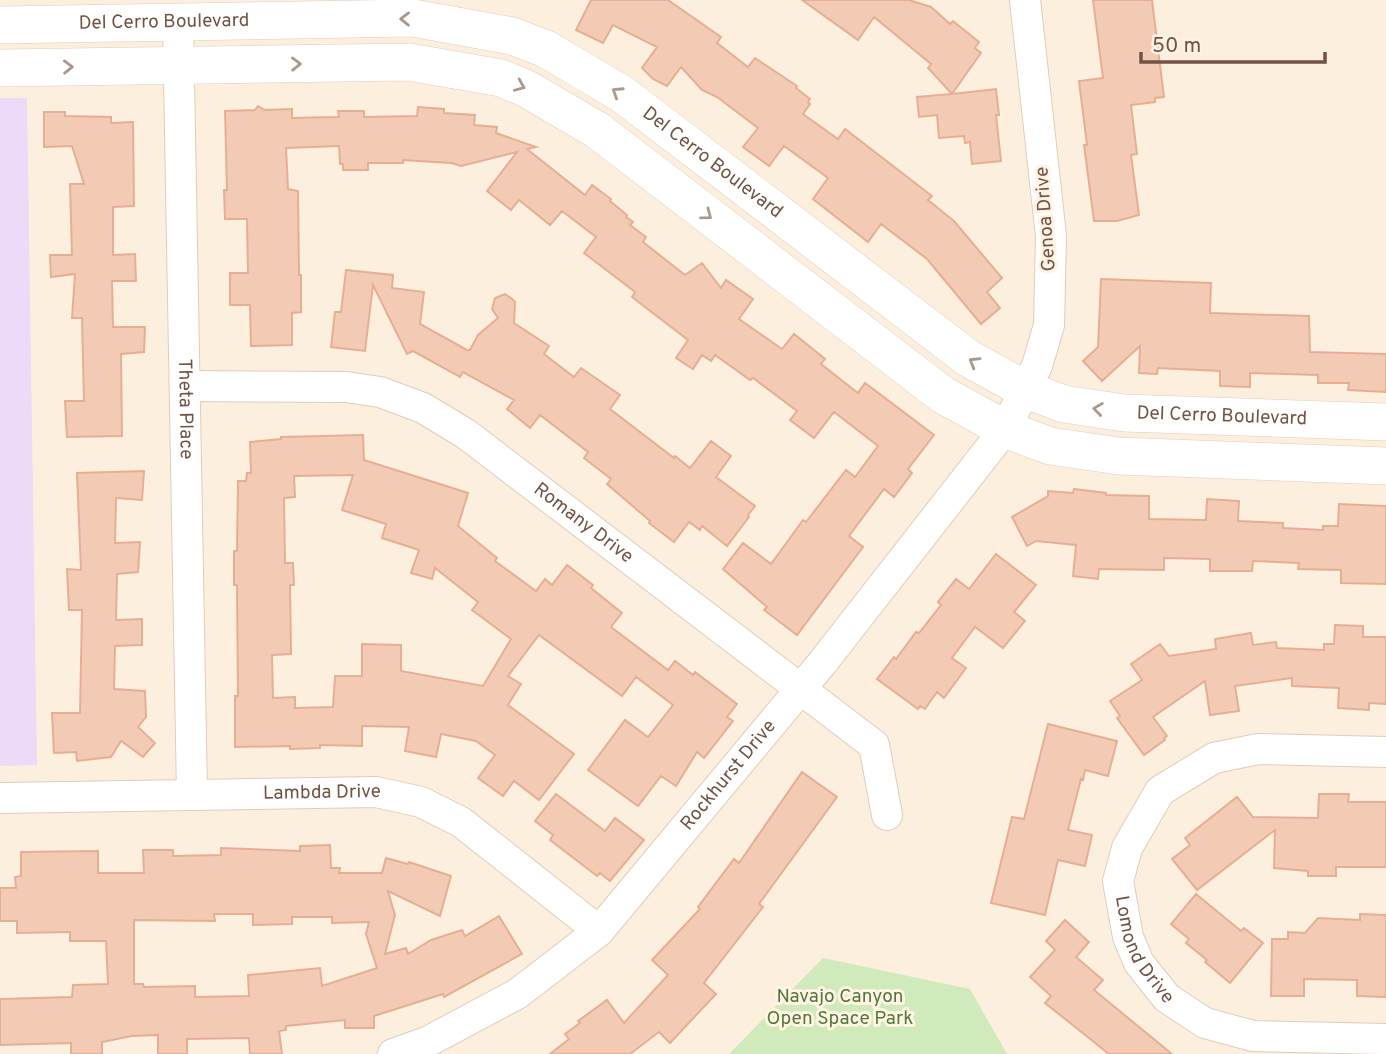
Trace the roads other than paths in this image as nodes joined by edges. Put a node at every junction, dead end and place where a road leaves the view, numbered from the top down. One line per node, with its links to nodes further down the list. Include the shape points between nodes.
1 (1025, 0): 7 (street, Genoa Drive, via 1051,236 1049,325)
2 (178, 22): 3 (street, Del Cerro Boulevard); 4 (street, Theta Place); 7 (street, Del Cerro Boulevard, one-way to 2, via 968,358 622,94 546,49 512,36 413,18)
3 (0, 24)
4 (179, 66): 5 (street, one-way to 4); 6 (street, Theta Place); 9 (street, one-way to 9, via 409,62 501,78 527,89 597,130 943,395)
5 (0, 68)
6 (186, 386): 11 (street, Romany Drive, via 346,387 380,392 423,408 466,434); 13 (street, Theta Place)
7 (1026, 390): 8 (street, Del Cerro Boulevard, one-way to 7, via 1124,413 1064,404); 9 (street, Genoa Drive)
8 (1386, 422)
9 (1005, 429): 10 (street, via 1050,446 1119,456); 11 (street, Rockhurst Drive)
10 (1386, 466)
11 (801, 689): 15 (street, Romany Drive, via 874,745); 16 (street, Rockhurst Drive)
12 (1386, 752): 17 (street, Lomond Drive, via 1258,749 1214,758 1160,791 1128,848 1118,881 1128,937 1139,963 1167,998 1205,1023 1253,1036)
13 (192, 794): 14 (street, Lambda Drive); 16 (street, Lambda Drive, via 376,792 421,802 461,822)
14 (0, 798)
15 (887, 815)
16 (599, 931): 18 (street, Rockhurst Drive, via 517,994 429,1041)
17 (1386, 1039)
18 (393, 1054)

